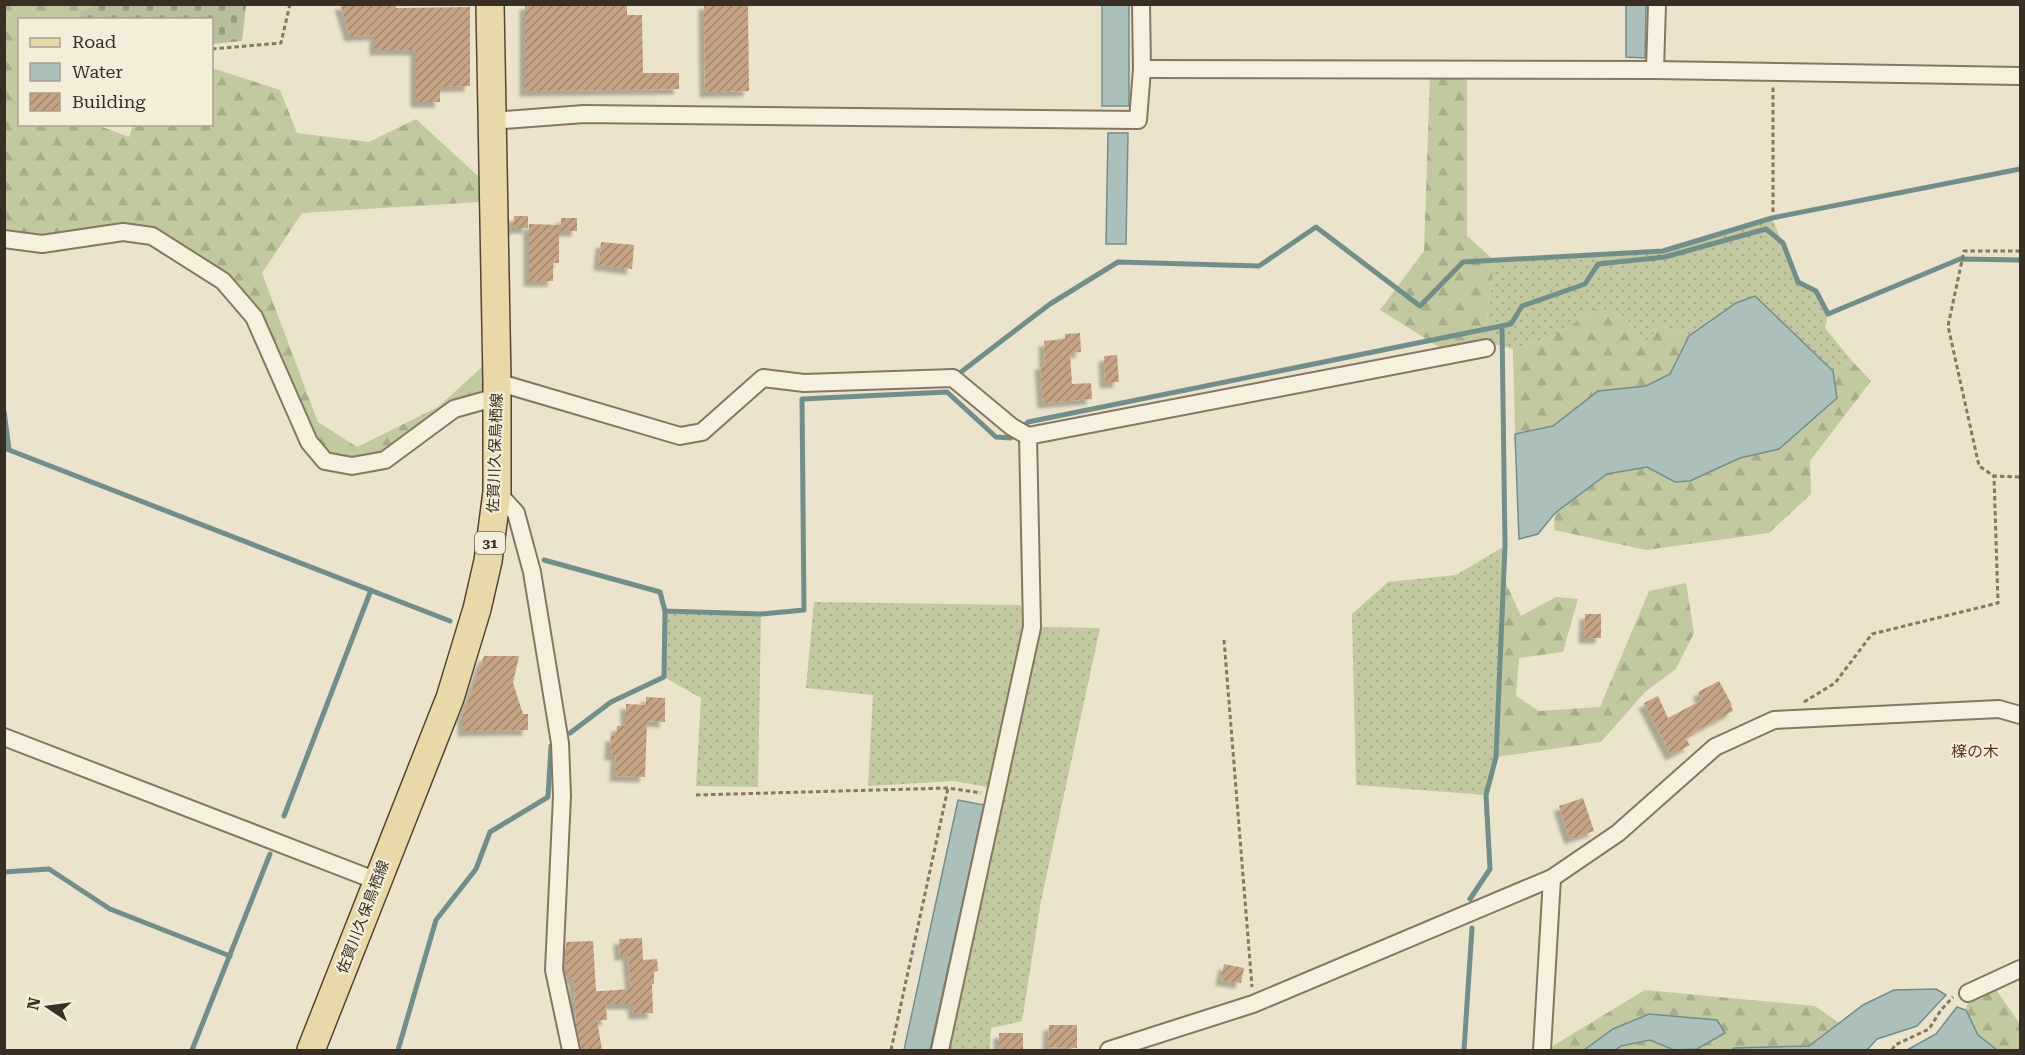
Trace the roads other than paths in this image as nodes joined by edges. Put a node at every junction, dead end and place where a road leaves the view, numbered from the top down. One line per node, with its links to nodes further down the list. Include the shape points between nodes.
1 (490, 4): 7 (main road, 佐賀川久保鳥栖線 / 31)
2 (1141, 4): 4 (street)
3 (1657, 4): 5 (street)
4 (1142, 69): 5 (street); 7 (street, via 1138,120 584,114)
5 (1655, 70): 6 (street)
6 (2020, 76)
7 (491, 121): 10 (main road, 佐賀川久保鳥栖線 / 31)
8 (4, 239): 10 (street, via 42,244 123,232 152,236 223,281 254,317 309,442 325,461 352,466 385,460 454,409)
9 (1486, 348): 11 (street)
10 (497, 390): 11 (street, via 680,436 702,432 763,378 804,383 953,378); 12 (main road, 佐賀川久保鳥栖線 / 31)
11 (1028, 436): 21 (street, via 1032,627)
12 (497, 492): 16 (main road, 佐賀川久保鳥栖線 / 31, via 488,561 453,687); 20 (street, via 516,513 532,572 560,743 562,796 554,970)
13 (2020, 715): 15 (street, via 1999,709 1774,720 1715,747 1618,833)
14 (4, 737): 16 (street)
15 (1552, 878): 22 (street, via 1253,1004); 23 (street)
16 (377, 881): 19 (main road, 佐賀川久保鳥栖線 / 31)
17 (2020, 969): 18 (street)
18 (1968, 993)
19 (311, 1050)
20 (571, 1050)
21 (940, 1050)
22 (1109, 1050)
23 (1542, 1050)

